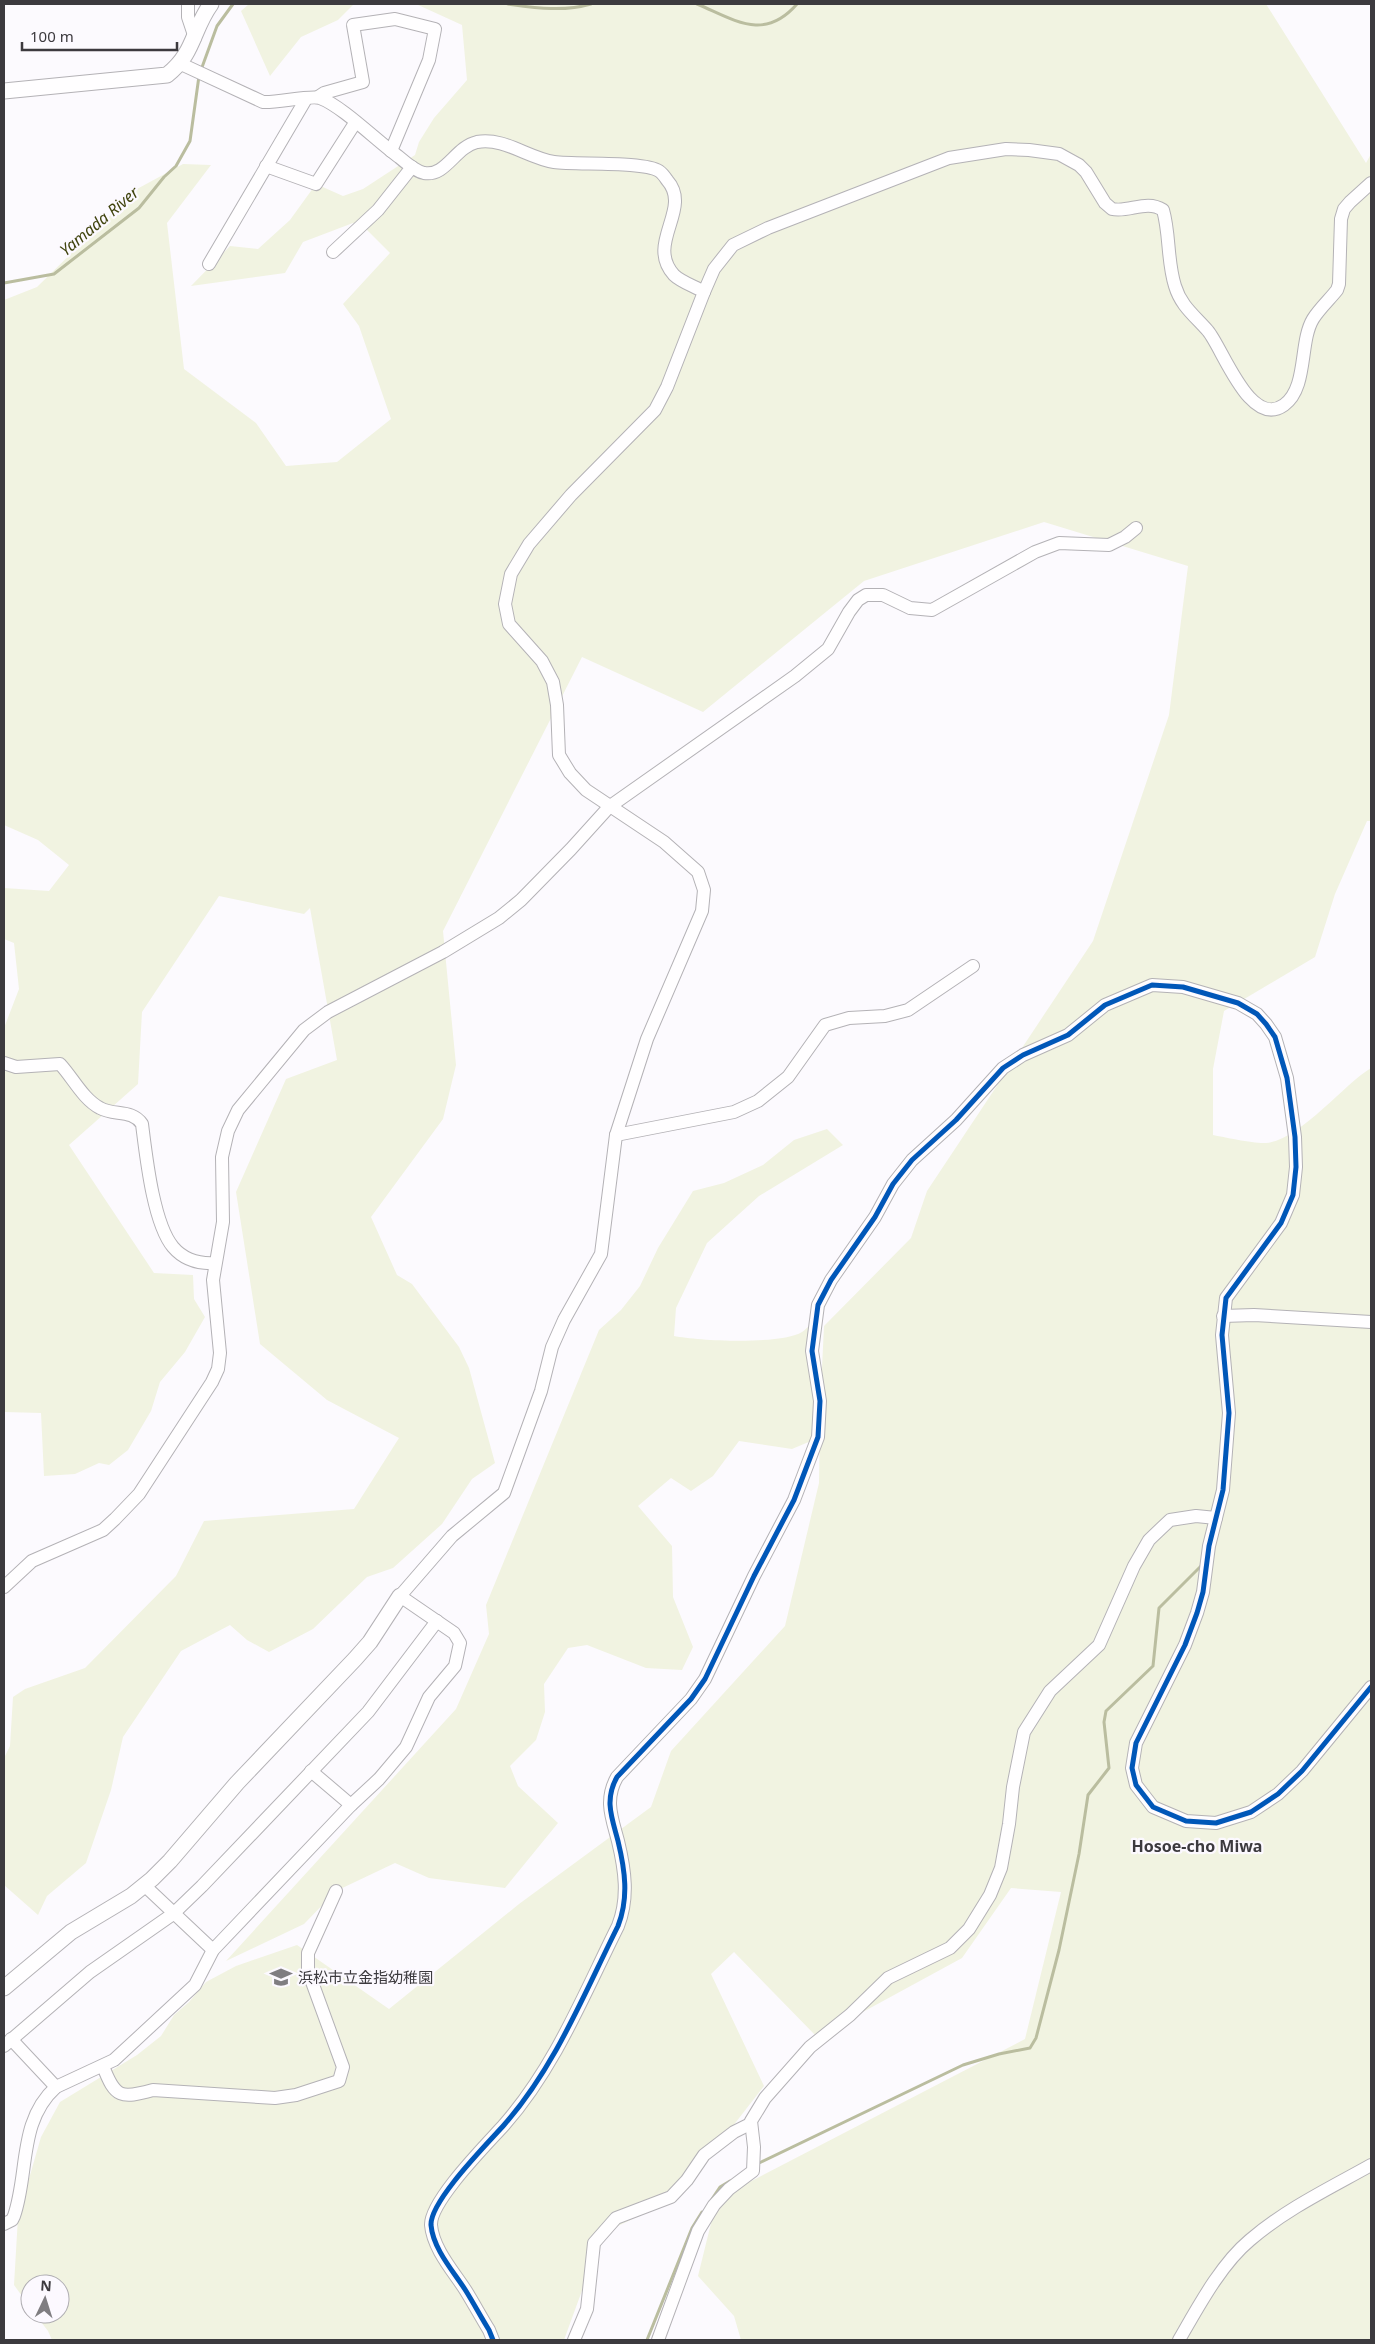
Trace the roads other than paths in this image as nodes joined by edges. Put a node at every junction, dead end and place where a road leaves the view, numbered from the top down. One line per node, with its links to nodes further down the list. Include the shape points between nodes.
1 (188, 4): 3 (street)
2 (211, 4): 3 (street, via 200,18)
3 (194, 38): 4 (street)
4 (184, 65): 5 (street, via 167,74); 6 (street, via 264,102)
5 (4, 92)
6 (312, 98): 7 (street, via 333,105); 8 (street, via 363,82 353,25 395,19 435,29 429,60); 9 (street)
7 (355, 122): 8 (street); 9 (street, via 316,184)
8 (391, 151): 10 (street)
9 (266, 166): 13 (street)
10 (412, 167): 12 (street, via 378,210); 14 (street, via 423,173 435,173 464,147 484,141 552,162 639,166 659,171 672,185 676,198 664,245 666,261 675,276)
11 (1371, 184): 14 (street, via 1344,209 1339,284 1313,319 1294,393 1278,408 1263,408 1249,398 1208,331 1181,302 1174,284 1163,210 1142,205 1112,209 1079,165 1059,154 1006,150 949,158 768,228 733,245 714,269)
12 (333, 252)
13 (209, 264)
14 (704, 292): 16 (street, via 655,410 571,495 529,544 511,574 505,604 509,624 542,661 553,682 560,755 570,773)
15 (1136, 528): 16 (street, via 1109,545 1059,543 1035,552 932,610 910,608 883,594 866,595 849,612 828,649 795,676)
16 (608, 808): 19 (street, via 664,842 684,859 698,872 704,890 702,912 647,1039); 20 (street, via 553,868 499,918 443,952 328,1012 304,1030 238,1110 228,1131 221,1171 223,1222)
17 (973, 966): 19 (street, via 908,1010 885,1016 849,1018 825,1025 788,1077 758,1101 734,1112)
18 (4, 1064): 20 (street, via 16,1067 60,1064 96,1106 105,1111 134,1115 142,1124 147,1169 168,1239 192,1262)
19 (616, 1135): 25 (street, via 601,1254 552,1348 541,1391 504,1493 452,1536)
20 (215, 1263): 24 (street, via 218,1369 144,1487 103,1530 32,1561)
21 (1223, 1316): 22 (street); 23 (street, via 1229,1413 1223,1490); 41 (street, via 1226,1298 1281,1223 1293,1195 1296,1167 1287,1078 1275,1037 1257,1014 1238,1003 1161,984 1145,986 1105,1005 1068,1035 1003,1068 956,1120 912,1160 893,1184 818,1305 812,1351 820,1401 818,1437 794,1500 705,1679 691,1699 617,1777 612,1787 609,1809 625,1883 624,1911 618,1926 549,2063 517,2110 446,2193 432,2215 435,2242)
22 (1371, 1322)
23 (1216, 1518): 27 (street, via 1197,1613 1132,1757 1133,1777 1145,1799 1162,1812 1186,1821 1216,1823 1251,1812 1278,1794 1302,1771); 38 (street, via 1196,1516 1170,1520 1149,1540 1099,1645 1050,1692 1030,1721 1024,1732 1013,1787 1002,1868 969,1929 950,1948 888,1978 810,2048 765,2098)
24 (4, 1587)
25 (400, 1596): 26 (street); 30 (street, via 370,1642 237,1783 170,1861)
26 (437, 1621): 28 (street, via 368,1712); 29 (street, via 459,1639 457,1661 429,1697 406,1747)
27 (1371, 1686)
28 (311, 1771): 29 (street); 32 (street)
29 (351, 1805): 33 (street)
30 (144, 1885): 32 (street); 34 (street, via 71,1932)
31 (336, 1892): 36 (street, via 308,1953 308,1971 343,2067 338,2081 296,2095 274,2098 153,2090 125,2095 110,2086)
32 (173, 1914): 33 (street); 35 (street, via 90,1972)
33 (213, 1950): 36 (street, via 195,1985 114,2060)
34 (4, 1988)
35 (7, 2042): 37 (street)
36 (103, 2066): 37 (street)
37 (56, 2087): 40 (street, via 35,2114 29,2130 16,2212 12,2220)
38 (750, 2124): 42 (street, via 704,2155 671,2197 616,2218 594,2244 587,2309); 43 (street, via 753,2171 714,2205 698,2231)
39 (1371, 2165): 44 (street, via 1290,2210 1249,2240 1230,2260)
40 (4, 2224)
41 (493, 2340)
42 (574, 2340)
43 (658, 2340)
44 (1179, 2340)

